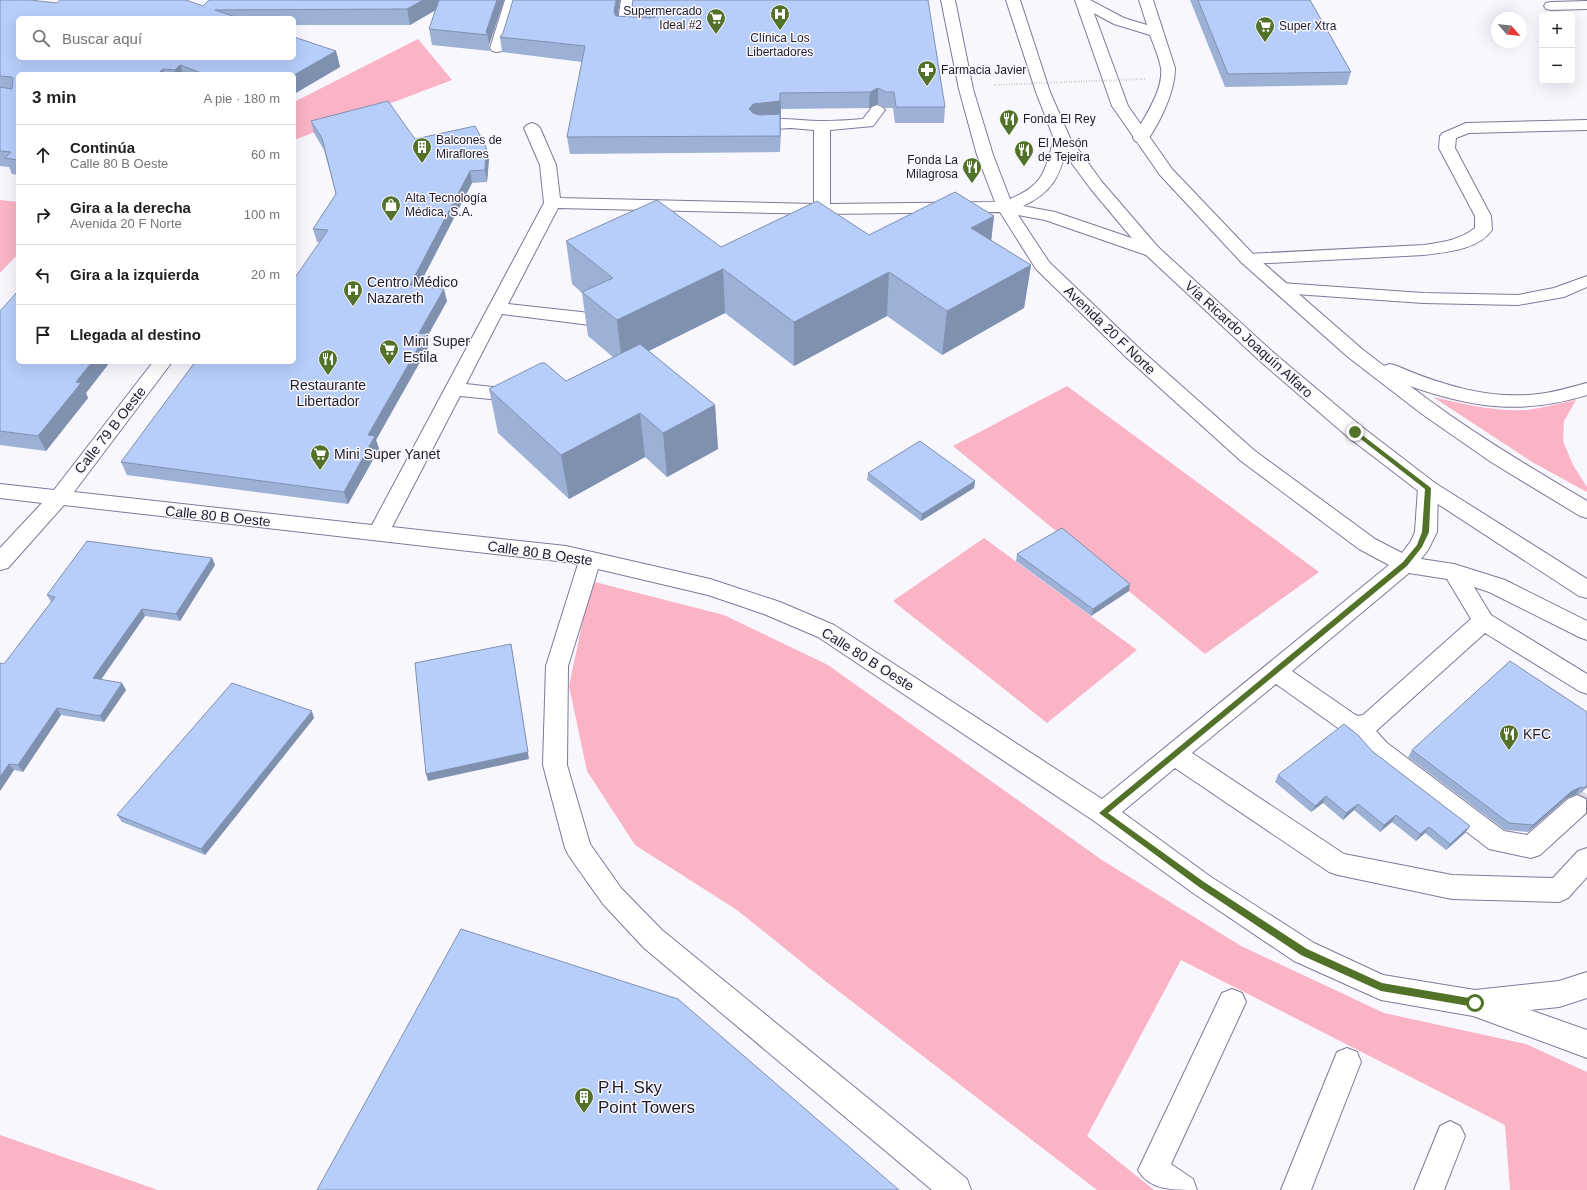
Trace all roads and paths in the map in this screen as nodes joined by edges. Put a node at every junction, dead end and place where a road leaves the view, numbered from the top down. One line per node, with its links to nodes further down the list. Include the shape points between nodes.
1 (512, 0): 11 (street)
2 (628, 0): 9 (street, via 624,28)
3 (948, 0): 22 (street, Avenida 20 F Norte, via 966,89 985,155)
4 (1013, 0): 20 (street, Vía Ricardo Joaquín Alfaro, via 1043,92)
5 (1082, 0): 10 (street, via 1119,21); 19 (street, via 1120,106)
6 (1146, 0): 10 (street)
7 (1587, 5): 8 (street)
8 (1551, 6)
9 (651, 28)
10 (1155, 32): 19 (street, via 1169,78)
11 (497, 48)
12 (1145, 79): 13 (path, bridge)
13 (994, 85)
14 (877, 110): 17 (street, via 868,123)
15 (759, 125): 17 (street)
16 (1587, 125): 25 (street, via 1466,128 1448,136 1447,148 1483,216 1484,230 1472,239 1452,246 1416,250)
17 (822, 126): 23 (street)
18 (532, 128): 21 (street, via 548,165)
19 (1141, 138): 25 (street, via 1166,172)
20 (1062, 139): 22 (street, via 1051,173 1044,185); 24 (street, Vía Ricardo Joaquín Alfaro, via 1096,185)
21 (552, 203): 23 (street); 28 (street)
22 (1005, 207): 23 (street); 24 (street, via 1049,216); 42 (street, Avenida 20 F Norte, via 1042,265 1140,360 1248,456 1367,544)
23 (822, 209)
24 (1152, 251): 35 (street, Vía Ricardo Joaquín Alfaro, via 1268,358 1355,432)
25 (1248, 259): 27 (street)
26 (1587, 281): 27 (street, via 1558,293 1518,300 1423,298)
27 (1281, 288): 30 (street)
28 (497, 308): 29 (street); 32 (street)
29 (590, 319)
30 (1355, 353): 33 (street, via 1411,379 1472,397 1537,401 1572,395); 38 (street, via 1429,410 1498,457)
31 (161, 364): 37 (street, Calle 79 B Oeste)
32 (454, 389): 34 (street); 39 (street)
33 (1587, 389)
34 (534, 398)
35 (1428, 488): 42 (street, via 1426,532 1420,545); 44 (street, Vía Ricardo Joaquín Alfaro)
36 (0, 491): 37 (street, Calle 80 B Oeste)
37 (58, 499): 39 (street, Calle 80 B Oeste); 41 (street, Calle 79 B Oeste)
38 (1587, 511)
39 (378, 534): 40 (street, Calle 80 B Oeste, via 566,554)
40 (590, 560): 52 (street, Calle 80 B Oeste, via 710,587 772,608 826,631); 60 (street, via 557,666 555,765 578,848 612,896 653,939)
41 (0, 562)
42 (1405, 564): 43 (street, Avenida 20 F Norte); 47 (street)
43 (1454, 572): 45 (street); 46 (street, Avenida 20 F Norte, via 1498,586)
44 (1587, 590)
45 (1483, 621): 48 (street); 49 (street, via 1370,723)
46 (1587, 631)
47 (1275, 671): 49 (street); 50 (street)
48 (1587, 685)
49 (1357, 726): 51 (street, via 1378,750 1498,841 1531,847)
50 (1174, 754): 52 (street); 53 (street, via 1338,864 1452,887 1559,890)
51 (1577, 806)
52 (1103, 813): 56 (street, Calle 80 B Oeste, via 1202,885 1304,952 1381,987)
53 (1587, 859)
54 (1587, 985): 56 (street, Calle 80 B Oeste, via 1558,994)
55 (1232, 1002): 61 (street, via 1153,1170)
56 (1475, 1003): 57 (street)
57 (1587, 1044)
58 (1347, 1062): 62 (street)
59 (1450, 1136): 63 (street)
60 (956, 1190)
61 (1182, 1190)
62 (1296, 1190)
63 (1429, 1190)

